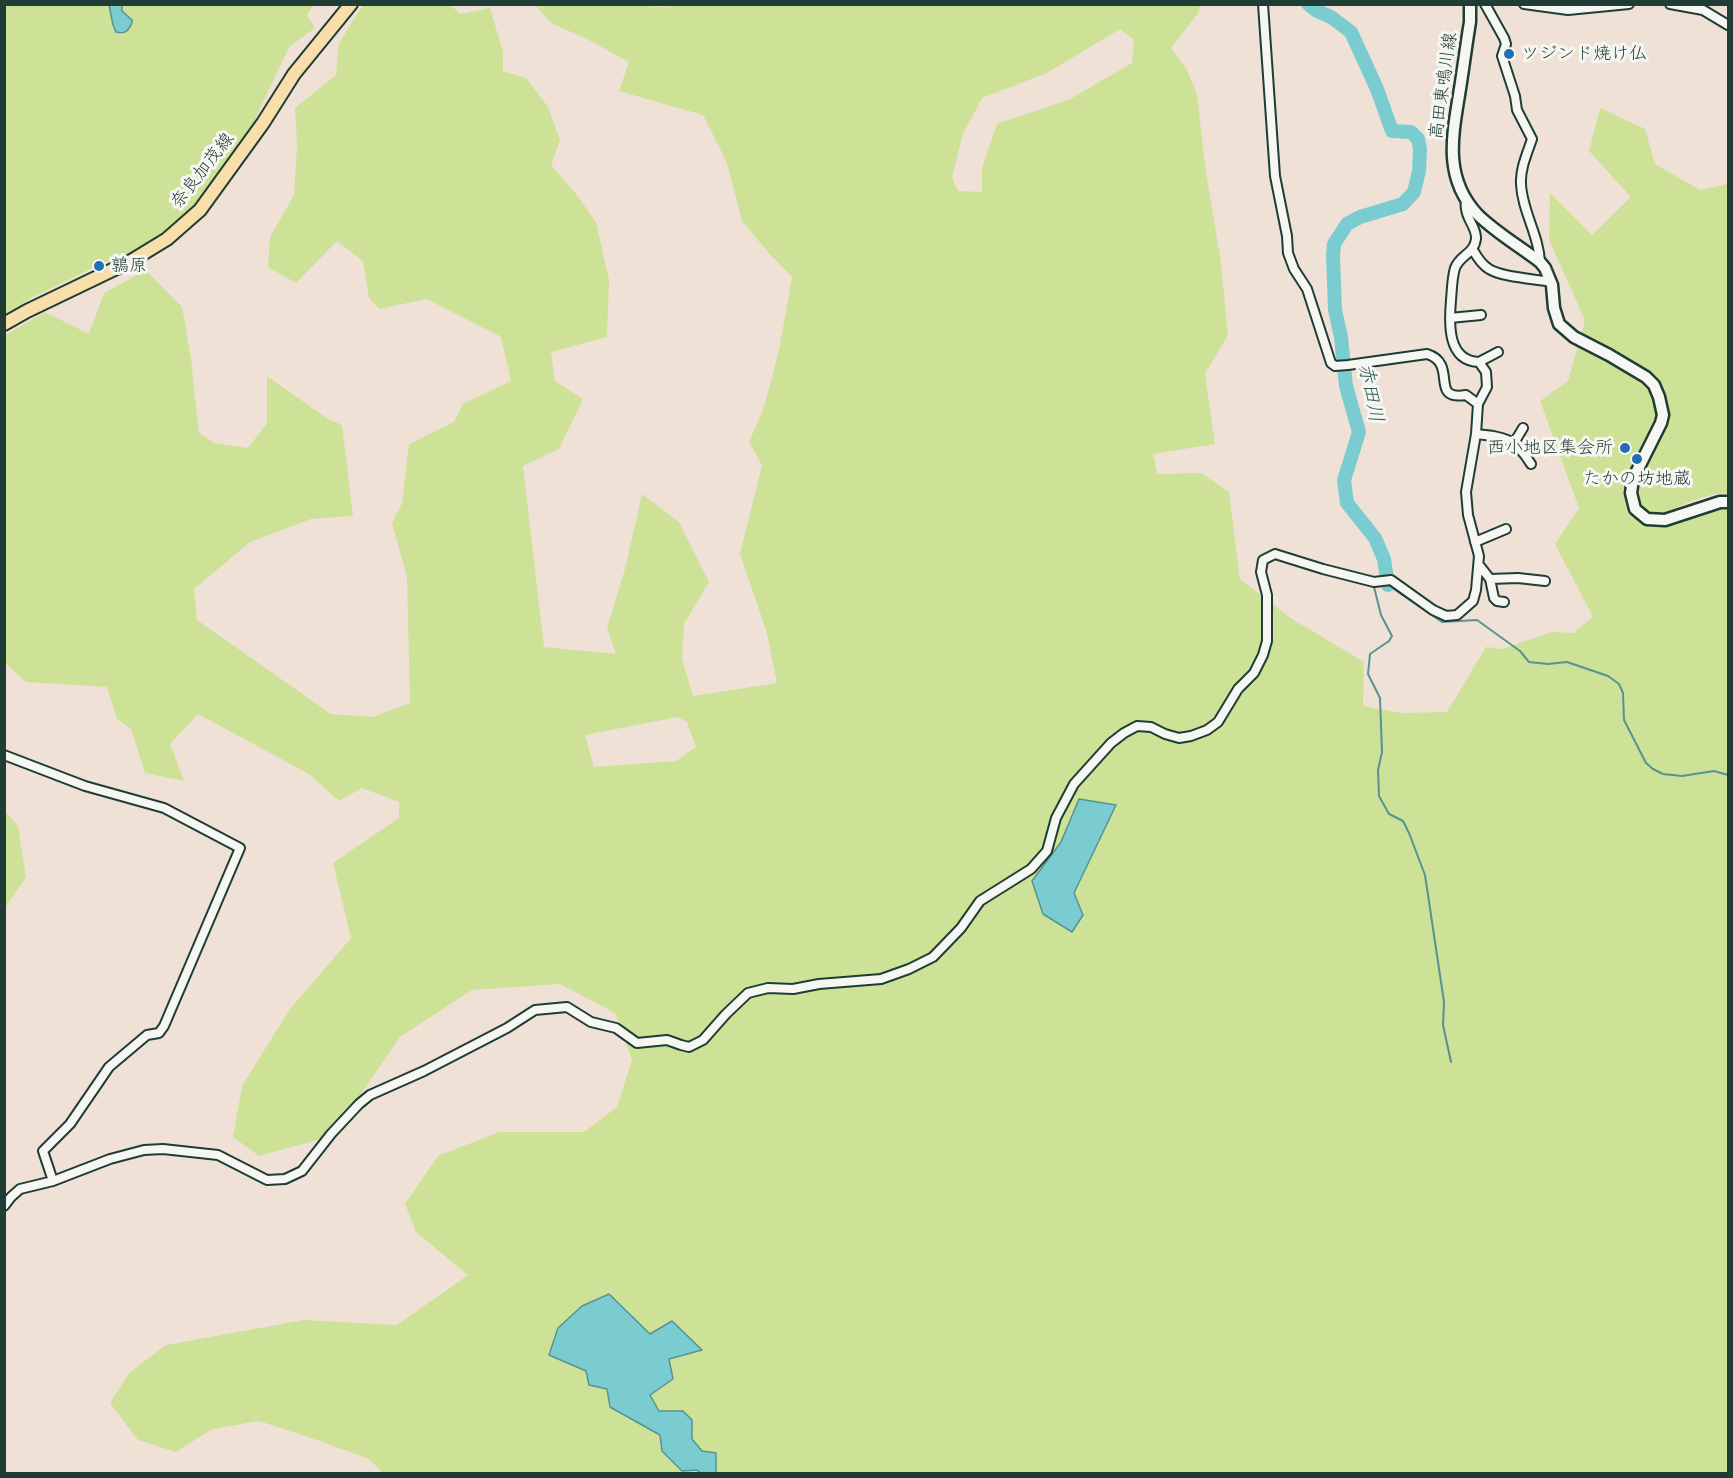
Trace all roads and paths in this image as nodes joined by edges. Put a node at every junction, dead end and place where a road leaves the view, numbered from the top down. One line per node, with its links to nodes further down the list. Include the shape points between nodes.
1 (351, 4): 16 (main road, 奈良加茂線, via 294,74 200,210 132,261)
2 (1263, 4): 19 (street, via 1275,176 1288,253 1307,289 1331,363 1348,365 1427,354 1441,362 1450,395 1466,395)
3 (1470, 4): 10 (main road, 高田東鳴川線, via 1452,139 1456,180)
4 (1485, 4): 12 (street, via 1504,38 1502,57 1517,110 1532,139 1521,185)
5 (1524, 4): 6 (street, via 1568,10)
6 (1629, 4)
7 (1670, 4): 8 (street)
8 (1705, 7): 9 (street)
9 (1728, 25)
10 (1466, 199): 11 (street, via 1466,210 1476,234); 12 (main road, 高田東鳴川線, via 1487,223)
11 (1473, 250): 13 (street, via 1489,269); 15 (street, via 1456,266)
12 (1539, 262): 13 (main road, 高田東鳴川線)
13 (1551, 282): 24 (main road, 高田東鳴川線, via 1559,324 1574,338 1646,377 1662,405 1661,423 1633,479 1630,493 1635,509 1647,519 1665,520)
14 (1481, 315): 15 (street)
15 (1449, 318): 18 (street, via 1456,350 1463,358)
16 (4, 324)
17 (1498, 352): 18 (street)
18 (1479, 362): 19 (street, via 1486,372 1487,387)
19 (1478, 404): 21 (street)
20 (1523, 428): 22 (street)
21 (1476, 434): 22 (street, via 1500,436); 26 (street, via 1466,492)
22 (1514, 443): 23 (street)
23 (1531, 464)
24 (1728, 502)
25 (1506, 530): 26 (street)
26 (1475, 542): 27 (street)
27 (1479, 565): 28 (street); 32 (street, via 1473,601 1457,615 1446,616 1391,580 1374,582 1275,554 1263,560 1267,641 1254,673 1238,689 1218,722 1207,730 1179,738 1137,726 1111,743 1074,784 1056,818 1047,851 1031,869 980,901 949,942 933,957 909,969 881,979 748,993 703,1040 689,1047 667,1040 637,1043 616,1028 591,1022 567,1007 535,1011 370,1095 331,1134 302,1171 285,1179 267,1180 218,1155 163,1149 124,1154)
28 (1490, 579): 29 (street); 30 (street, via 1494,598)
29 (1545, 581)
30 (1504, 602)
31 (4, 755): 32 (street, via 85,786 164,808 240,848 164,1026 109,1067 70,1124 43,1151)
32 (53, 1181): 33 (street, via 20,1189)
33 (4, 1206)

